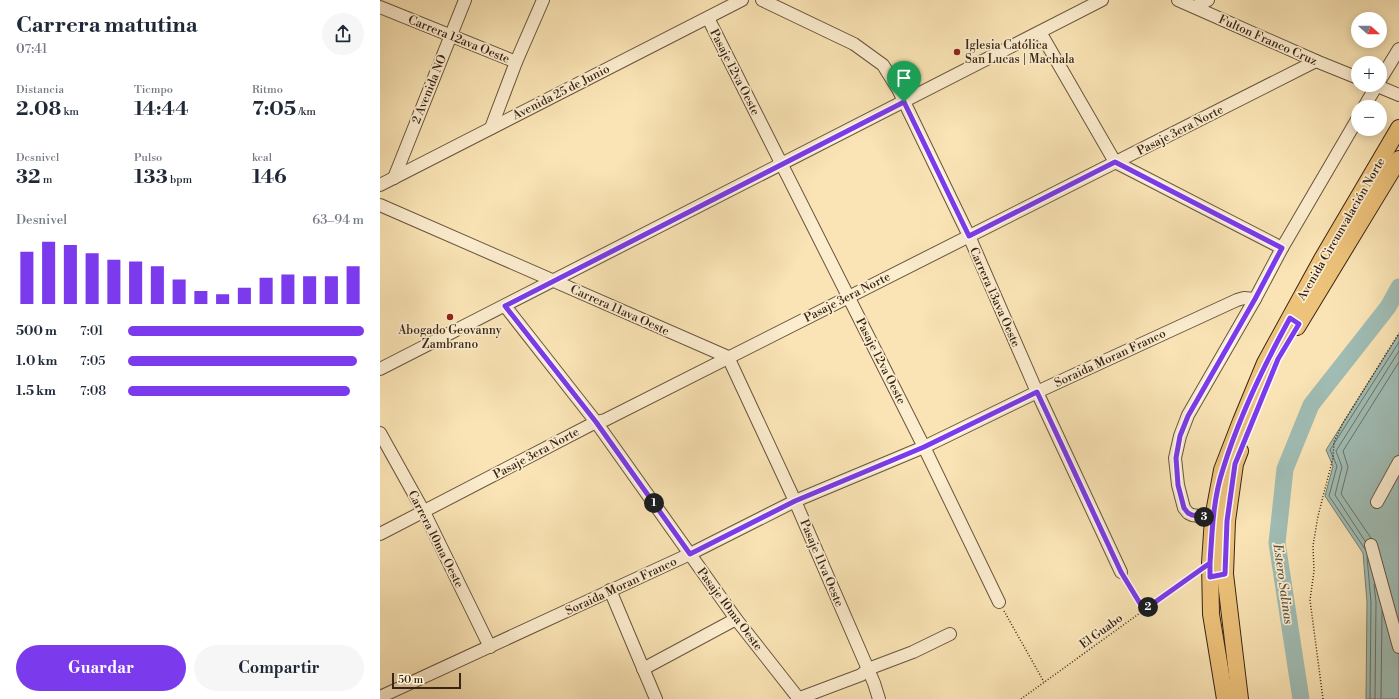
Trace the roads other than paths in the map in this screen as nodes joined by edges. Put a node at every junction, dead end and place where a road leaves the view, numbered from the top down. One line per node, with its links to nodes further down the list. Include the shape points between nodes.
1 (465, 0): 12 (street, 2 Avenida NO)
2 (543, 0): 15 (street)
3 (742, 0): 10 (street, Avenida 25 de Junio)
4 (762, 0): 20 (street, Carrera 13ava Oeste, via 854,44 883,65)
5 (1102, 0): 11 (street)
6 (1178, 0): 9 (street, Fulton Franco Cruz)
7 (1208, 0): 9 (street)
8 (380, 7): 12 (street, Carrera 12ava Oeste)
9 (1194, 7): 14 (street, Fulton Franco Cruz)
10 (708, 18): 21 (street, Avenida 25 de Junio); 26 (street, Pasaje 12va Oeste)
11 (1040, 32): 20 (street); 25 (street)
12 (450, 35): 15 (street, Carrera 12ava Oeste); 27 (street, 2 Avenida NO)
13 (1399, 49): 16 (street)
14 (1316, 61): 17 (street, Fulton Franco Cruz); 25 (street, Pasaje 3era Norte)
15 (516, 62): 21 (street)
16 (1387, 68)
17 (1351, 75)
18 (1387, 89): 19 (street)
19 (1399, 95)
20 (904, 102): 26 (street); 30 (street, Carrera 13ava Oeste)
21 (491, 128): 27 (street, Avenida 25 de Junio)
22 (1399, 128): 36 (main road, Avenida Circunvalación Norte, via 1322,259)
23 (1351, 130): 31 (street)
24 (1399, 159): 36 (main road, Avenida Circunvalación Norte)
25 (1115, 162): 30 (street, Pasaje 3era Norte); 31 (street)
26 (782, 164): 32 (street); 33 (street, Pasaje 12va Oeste)
27 (394, 178): 28 (street, Avenida 25 de Junio)
28 (380, 185)
29 (380, 205): 32 (street, Carrera 11ava Oeste)
30 (969, 236): 33 (street, Pasaje 3era Norte); 39 (street, Carrera 13ava Oeste)
31 (1282, 248): 34 (street)
32 (554, 280): 35 (street); 37 (street, Carrera 11ava Oeste)
33 (849, 296): 37 (street, Pasaje 3era Norte); 42 (street, Pasaje 12va Oeste)
34 (1255, 299): 39 (street, Soraida Moran Franco, via 1237,300); 47 (street, via 1188,416 1180,436 1176,458 1178,485 1184,508 1192,515)
35 (505, 306): 38 (street); 40 (street, Pasaje 10ma Oeste)
36 (1294, 321): 47 (main road, Avenida Circunvalación Norte, via 1265,363 1238,428 1222,470); 51 (main road, Avenida Circunvalación Norte, via 1235,464 1227,521)
37 (728, 358): 40 (street, Pasaje 3era Norte, via 605,420); 44 (street, Pasaje 11va Oeste)
38 (380, 369)
39 (1037, 392): 42 (street, Soraida Moran Franco); 52 (street, Carrera 13ava Oeste)
40 (596, 422): 46 (street, Pasaje 3era Norte); 50 (street, Pasaje 10ma Oeste)
41 (380, 433): 46 (street, Carrera 10ma Oeste)
42 (924, 447): 44 (street, Soraida Moran Franco); 54 (street, Pasaje 12va Oeste)
43 (1399, 462): 45 (street)
44 (795, 501): 50 (street, Soraida Moran Franco); 60 (street, Pasaje 11va Oeste)
45 (1377, 502)
46 (424, 512): 48 (street, Pasaje 3era Norte); 57 (street, Carrera 10ma Oeste)
47 (1213, 518): 51 (main road, Avenida Circunvalación Norte)
48 (380, 534)
49 (1371, 545): 58 (street)
50 (690, 554): 53 (street, Soraida Moran Franco); 55 (street, Pasaje 10ma Oeste)
51 (1215, 571): 65 (main road, Avenida Circunvalación Norte, via 1211,614); 66 (main road, Avenida Circunvalación Norte)
52 (1121, 572)
53 (610, 590): 57 (street, Soraida Moran Franco); 59 (street)
54 (999, 602)
55 (736, 619): 59 (street); 63 (street, Pasaje 10ma Oeste)
56 (950, 634): 60 (street, via 913,652)
57 (490, 647): 61 (street, Soraida Moran Franco)
58 (1399, 647)
59 (643, 669): 62 (street)
60 (868, 669): 63 (street, via 861,676); 64 (street, Pasaje 11va Oeste)
61 (380, 696)
62 (656, 699)
63 (799, 699)
64 (879, 699)
65 (1225, 699)
66 (1240, 699)

